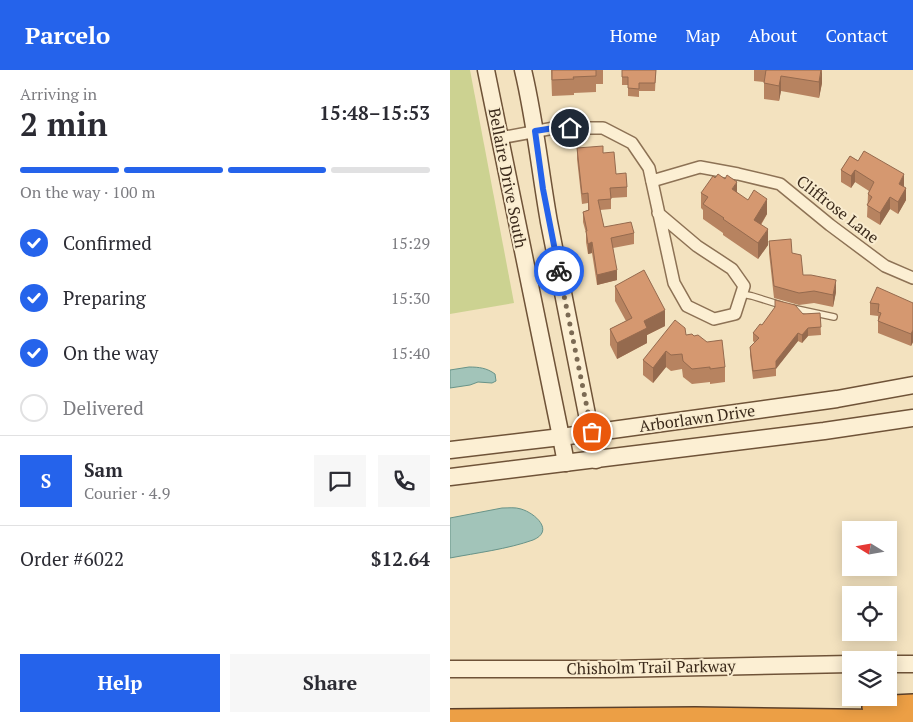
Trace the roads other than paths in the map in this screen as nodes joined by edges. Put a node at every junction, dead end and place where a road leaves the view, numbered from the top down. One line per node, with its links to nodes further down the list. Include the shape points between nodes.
1 (486, 70): 4 (main road, Bellaire Drive South)
2 (523, 70): 3 (main road, Bellaire Drive South)
3 (535, 131): 4 (street); 5 (street, via 603,128 632,143 649,168); 12 (main road, Bellaire Drive South, via 549,222)
4 (500, 138): 13 (main road, Bellaire Drive South)
5 (652, 181): 6 (street); 7 (street, Cliffrose Lane, via 700,167 780,184 885,266)
6 (658, 213): 8 (street, via 697,246 732,269 744,286); 8 (street, via 674,283 687,306 714,318 735,314)
7 (913, 278)
8 (741, 294): 9 (lane)
9 (834, 317)
10 (913, 386): 12 (main road, Arborlawn Drive)
11 (913, 418): 15 (main road, Arborlawn Drive)
12 (592, 432): 13 (main road, Arborlawn Drive); 15 (main road, Bellaire Drive South)
13 (561, 437): 14 (main road, Arborlawn Drive); 16 (main road, Bellaire Drive South)
14 (450, 450)
15 (596, 460): 16 (main road, Arborlawn Drive)
16 (566, 463): 17 (main road, Arborlawn Drive)
17 (450, 477)
18 (842, 664): 21 (main road, Chisholm Trail Parkway)
19 (897, 664): 20 (main road)
20 (913, 664)
21 (450, 669)
22 (913, 705): 23 (highway, via 799,709)
23 (695, 718): 24 (highway); 25 (highway)
24 (450, 720)
25 (913, 721)

